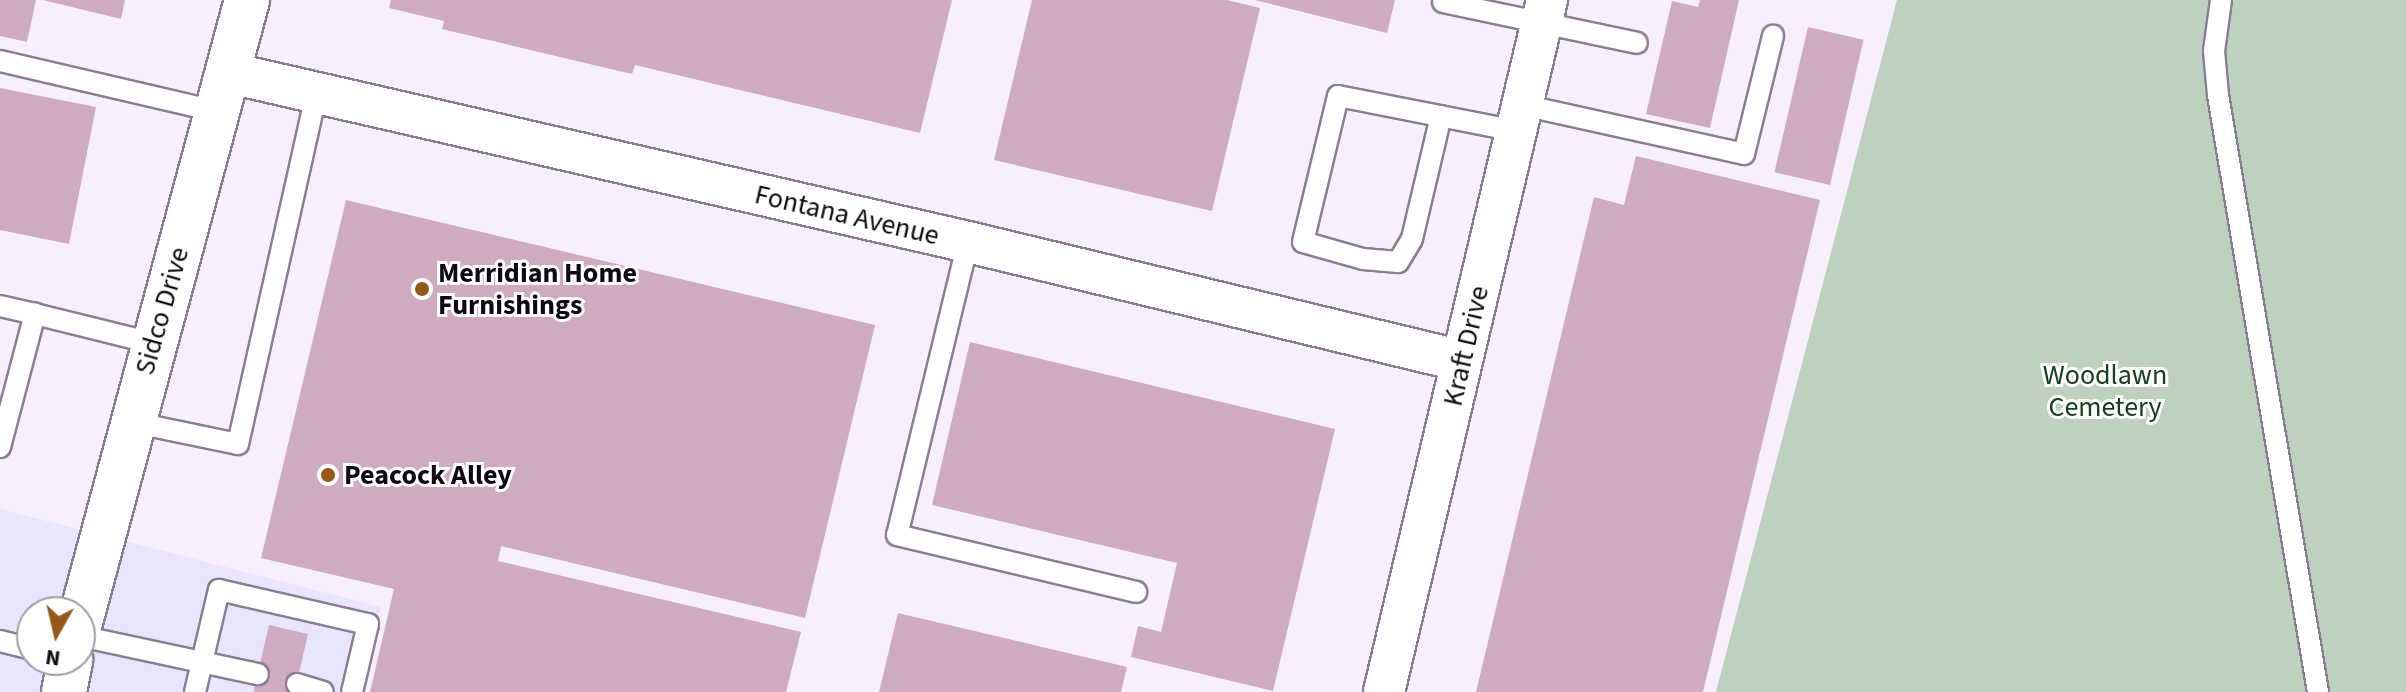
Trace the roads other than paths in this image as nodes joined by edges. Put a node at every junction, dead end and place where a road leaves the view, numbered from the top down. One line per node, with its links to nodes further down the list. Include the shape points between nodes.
1 (247, 0): 8 (street, Sidco Drive)
2 (2221, 0): 29 (lane, via 2214,51 2218,95)
3 (1443, 2): 4 (lane)
4 (1544, 12): 6 (lane); 11 (street, Kraft Drive)
5 (1773, 36): 11 (lane, via 1744,154)
6 (1637, 43)
7 (0, 61): 8 (lane)
8 (224, 92): 9 (street, Fontana Avenue); 15 (street, Sidco Drive)
9 (317, 92): 12 (street, Fontana Avenue); 17 (lane, via 238,444)
10 (1441, 116): 10 (lane, via 1338,96 1303,242 1363,259 1398,262 1412,239); 11 (lane)
11 (1519, 118): 16 (street, Kraft Drive)
12 (968, 242): 16 (street, Fontana Avenue); 19 (lane, via 897,535)
13 (0, 306): 14 (lane)
14 (35, 314): 15 (lane); 18 (lane)
15 (152, 343): 17 (street, Sidco Drive)
16 (1462, 361): 28 (street, Kraft Drive)
17 (132, 422): 20 (street, Sidco Drive)
18 (0, 447)
19 (1136, 592)
20 (87, 596)
21 (96, 640): 22 (lane)
22 (202, 664): 23 (lane); 25 (lane); 27 (lane, via 219,590 368,624)
23 (258, 674)
24 (297, 684): 26 (lane)
25 (195, 692)
26 (323, 692)
27 (352, 692)
28 (1384, 692)
29 (2318, 692)

